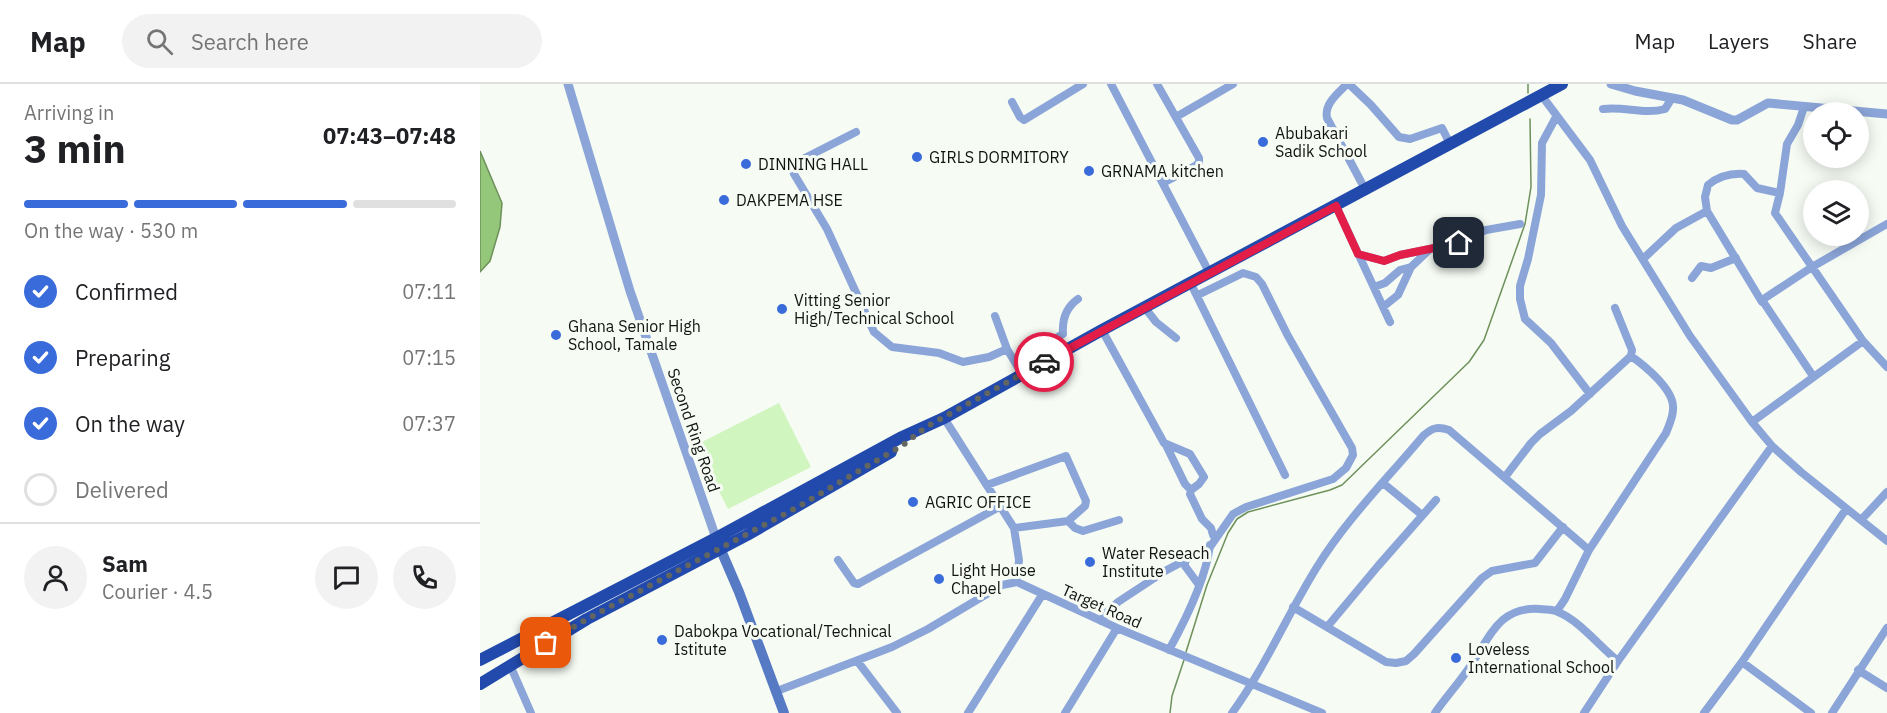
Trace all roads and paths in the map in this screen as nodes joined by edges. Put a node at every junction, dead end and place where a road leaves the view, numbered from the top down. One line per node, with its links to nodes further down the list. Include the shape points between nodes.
1 (568, 84): 78 (street, Second Ring Road, via 634,302)
2 (1083, 84): 11 (street, via 1024,120)
3 (1111, 84): 21 (street)
4 (1157, 84): 17 (street)
5 (1233, 84): 17 (street)
6 (1348, 84): 20 (street, via 1399,137 1410,139 1442,128); 22 (street, via 1334,96 1326,113)
7 (1563, 84): 9 (highway)
8 (1611, 84): 10 (street)
9 (1537, 98): 18 (street); 20 (highway)
10 (1672, 98): 12 (street, via 1732,120 1768,103); 13 (street, via 1665,109 1654,112)
11 (1012, 102)
12 (1803, 107)
13 (1604, 109)
14 (1803, 110): 23 (street, via 1787,144)
15 (1869, 112): 16 (street)
16 (1887, 114)
17 (1176, 117): 21 (street, via 1199,163)
18 (1556, 117): 30 (street, via 1590,160 1618,218); 55 (street, via 1542,143 1540,195 1520,299 1525,319 1551,343)
19 (856, 132): 49 (street, via 792,168 827,229 874,332 892,346 939,353 963,362 989,357)
20 (1450, 144): 22 (highway)
21 (1162, 183): 34 (street)
22 (1366, 191): 24 (highway)
23 (1780, 193): 25 (street, via 1757,188 1744,174 1733,173 1708,185); 33 (street, via 1775,213)
24 (1336, 206): 29 (street); 34 (highway)
25 (1707, 211): 30 (street, via 1676,228); 31 (street)
26 (1520, 224): 28 (street, via 1486,230 1459,243)
27 (1887, 224): 33 (street)
28 (1430, 249): 29 (street, via 1384,261); 32 (street)
29 (1358, 254): 37 (street)
30 (1644, 258): 57 (street, via 1690,336)
31 (1736, 258): 35 (street, via 1712,268 1701,266); 40 (street)
32 (1411, 267): 37 (street); 41 (street, via 1398,295)
33 (1812, 267): 40 (street); 48 (street)
34 (1210, 274): 36 (highway)
35 (1692, 278)
36 (1191, 284): 38 (street); 42 (highway)
37 (1374, 287): 41 (street)
38 (1198, 295): 60 (street); 73 (street, via 1243,273 1262,284 1353,455 1334,478 1246,507 1233,514)
39 (1078, 299): 51 (street, via 1067,310 1063,334)
40 (1762, 302): 54 (street)
41 (1383, 307): 45 (street)
42 (1145, 308): 46 (highway); 47 (street)
43 (1615, 308): 50 (street, via 1632,350)
44 (995, 316): 49 (street)
45 (1390, 322)
46 (1102, 330): 53 (highway); 58 (street)
47 (1176, 338)
48 (1863, 341): 52 (street); 54 (street)
49 (1007, 348): 51 (street)
50 (1631, 357): 55 (street); 80 (street, via 1652,372 1669,395 1674,404 1673,416 1666,434)
51 (1016, 362): 53 (street)
52 (1887, 367)
53 (1022, 374): 56 (highway)
54 (1813, 376): 57 (street)
55 (1590, 394): 61 (street, via 1531,443)
56 (944, 418): 63 (street); 78 (highway, via 846,479)
57 (1752, 422): 59 (street)
58 (1166, 445): 64 (street); 64 (street, via 1190,454 1204,477)
59 (1772, 446): 68 (street); 94 (street)
60 (1285, 475)
61 (1505, 477): 62 (street, via 1449,430 1440,427 1423,436); 74 (street)
62 (1383, 483): 69 (street); 86 (street, via 1318,565)
63 (987, 484): 67 (street); 72 (street, via 1066,456 1086,501)
64 (1191, 490): 76 (street, via 1193,501)
65 (1887, 492): 71 (street)
66 (1436, 500): 69 (street)
67 (1001, 506): 75 (street); 81 (street, via 858,584)
68 (1846, 509): 71 (street); 96 (street)
69 (1422, 515): 89 (street)
70 (1119, 520): 72 (street, via 1083,531)
71 (1861, 520): 77 (street)
72 (1068, 521): 75 (street)
73 (1225, 527): 76 (street); 79 (street)
74 (1563, 527): 80 (street); 89 (street, via 1535,563 1492,571 1482,578 1406,661 1386,662)
75 (1014, 528): 83 (street, via 1019,560)
76 (1213, 535): 79 (street)
77 (1887, 541)
78 (718, 543): 93 (highway); 97 (highway); 102 (main road, Second Ring Road)
79 (1210, 547): 82 (street); 84 (street)
80 (1589, 550): 87 (street)
81 (838, 560)
82 (1185, 560): 84 (street); 88 (street, via 1118,603)
83 (1017, 582): 85 (street, Target Road); 95 (street, via 1002,585 908,640)
84 (1199, 585): 92 (street)
85 (1042, 595): 88 (street, Target Road); 106 (street)
86 (1293, 607): 89 (street); 99 (street)
87 (1557, 611): 94 (street); 110 (street, via 1519,610 1502,620)
88 (1101, 621): 90 (street, Target Road)
89 (1327, 627)
90 (1117, 628): 92 (street, Target Road); 107 (street)
91 (1887, 628): 98 (street)
92 (1171, 651): 99 (street, Target Road)
93 (480, 660)
94 (1618, 661): 111 (street)
95 (858, 662): 102 (street); 105 (street)
96 (1742, 662): 112 (street); 113 (street)
97 (510, 665): 100 (highway); 103 (street)
98 (1858, 670): 101 (street); 114 (street)
99 (1253, 683): 108 (street); 109 (street, Target Road)
100 (480, 684)
101 (1887, 688)
102 (777, 691): 104 (main road, Second Ring Road)
103 (531, 713)
104 (784, 713)
105 (897, 713)
106 (968, 713)
107 (1065, 713)
108 (1232, 713)
109 (1322, 713)
110 (1435, 713)
111 (1584, 713)
112 (1704, 713)
113 (1811, 713)
114 (1832, 713)

